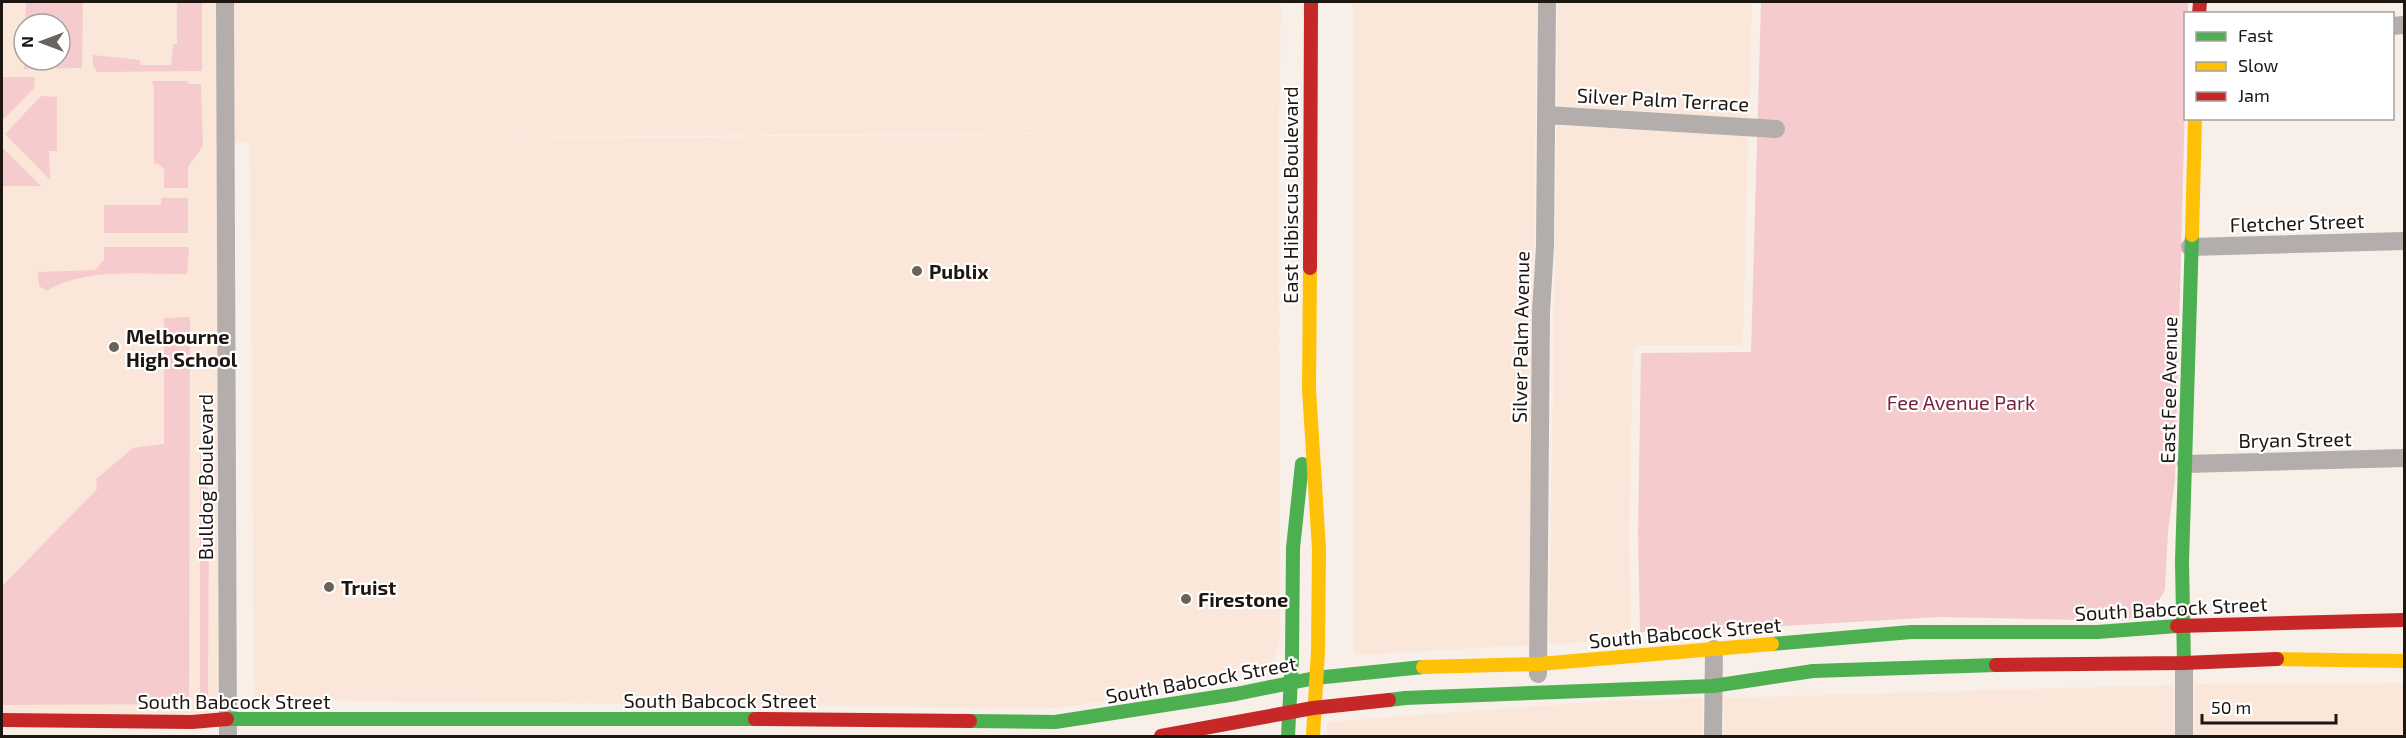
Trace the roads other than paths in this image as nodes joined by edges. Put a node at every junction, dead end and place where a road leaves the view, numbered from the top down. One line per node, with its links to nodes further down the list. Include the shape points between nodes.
1 (225, 2): 26 (street, Bulldog Boulevard)
2 (1311, 2): 9 (main road, East Hibiscus Boulevard)
3 (1547, 2): 4 (street, Silver Palm Avenue)
4 (1547, 115): 6 (street, Silver Palm Terrace); 17 (street, Silver Palm Avenue, via 1540,312)
5 (2195, 120): 8 (main road, East Fee Avenue)
6 (1776, 129)
7 (2404, 241): 8 (street, Fletcher Street)
8 (2190, 247): 11 (main road, East Fee Avenue)
9 (1309, 389): 18 (main road, East Hibiscus Boulevard, via 1319,549); 19 (main road, East Hibiscus Boulevard, via 1293,549)
10 (2404, 458): 11 (street, Bryan Street)
11 (2186, 464): 13 (main road, East Fee Avenue)
12 (2404, 620): 13 (main road, South Babcock Street)
13 (2183, 625): 14 (main road, South Babcock Street, via 2097,632 1911,632); 16 (main road, East Fee Avenue)
14 (1714, 649): 17 (main road, South Babcock Street); 20 (street)
15 (2404, 661): 16 (main road, via 2305,658)
16 (2184, 663): 20 (main road, via 1952,664 1813,671); 33 (street)
17 (1539, 669): 18 (main road, South Babcock Street, via 1405,667)
18 (1315, 678): 19 (main road, South Babcock Street); 21 (main road, East Hibiscus Boulevard)
19 (1290, 683): 22 (main road, East Hibiscus Boulevard); 24 (main road, South Babcock Street, via 1054,722)
20 (1713, 686): 21 (main road, via 1405,698); 32 (street)
21 (1313, 708): 22 (main road); 31 (main road, East Hibiscus Boulevard)
22 (1288, 713): 29 (main road); 30 (main road, East Hibiscus Boulevard)
23 (791, 719): 24 (main road, South Babcock Street); 26 (main road, South Babcock Street); 27 (main road)
24 (837, 719): 28 (main road)
25 (2, 720): 26 (main road, South Babcock Street, via 192,722)
26 (228, 728)
27 (773, 731)
28 (807, 732)
29 (1161, 736)
30 (1288, 736)
31 (1313, 736)
32 (1713, 736)
33 (2184, 736)

